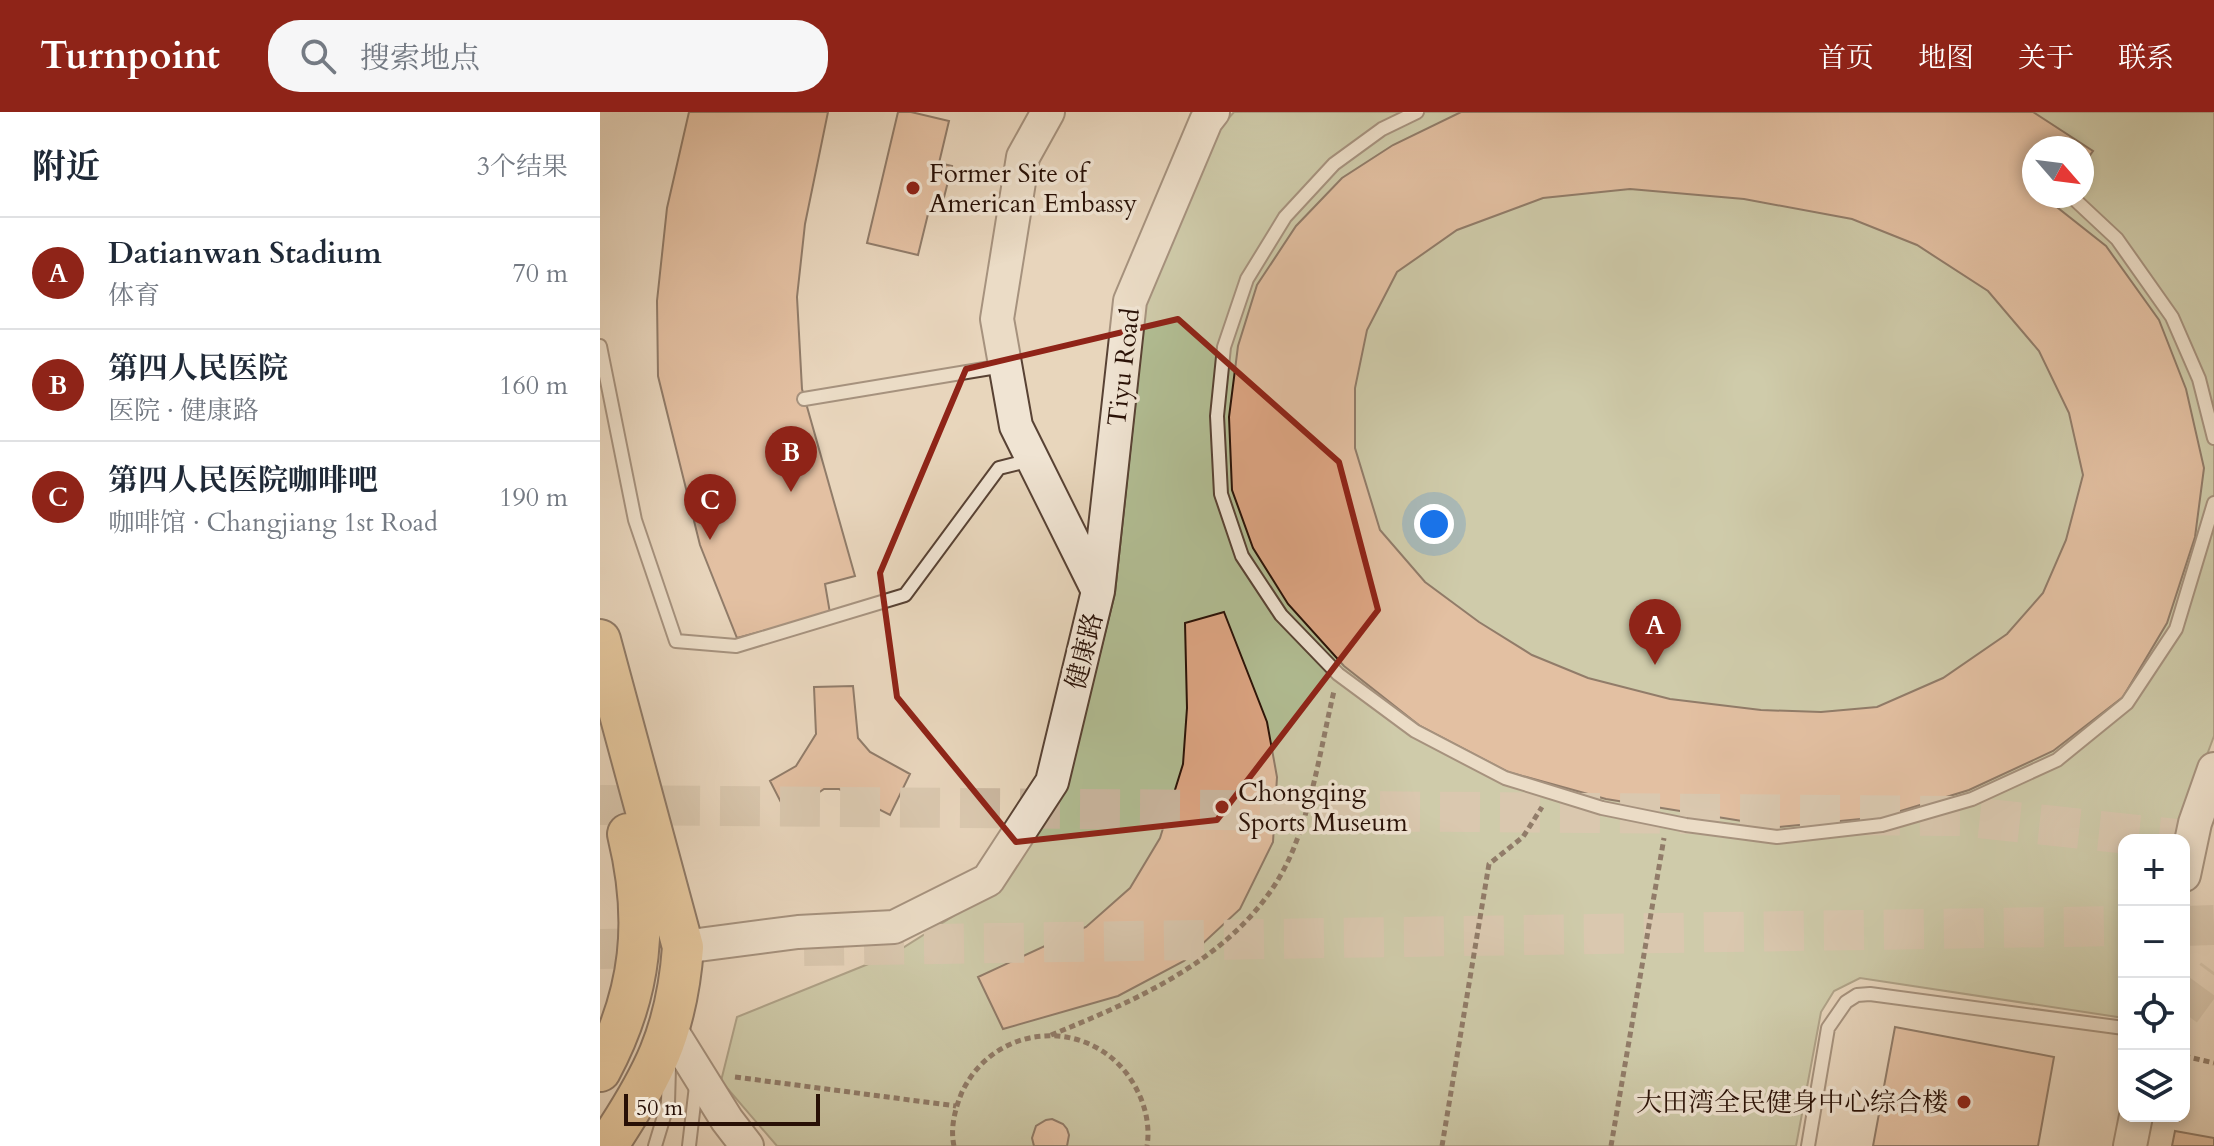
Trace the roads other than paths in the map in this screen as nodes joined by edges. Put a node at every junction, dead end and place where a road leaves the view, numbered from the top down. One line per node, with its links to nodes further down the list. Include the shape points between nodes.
1 (1048, 112): 6 (street, 健康路, via 1023,157 997,319)
2 (1213, 112): 11 (street, Tiyu Road, via 1130,301)
3 (1417, 112): 10 (lane, via 1382,129 1334,164 1285,217 1247,279 1224,347 1217,416 1221,494 1242,556 1281,615 1338,674 1415,731 1505,778 1602,808 1777,837 1882,825 1972,799 2057,760 2127,703 2176,629)
4 (2084, 208): 8 (lane, via 2117,239 2172,317 2199,379)
5 (600, 346): 9 (lane, via 635,520 676,641 736,646 905,595 999,468)
6 (1006, 366): 7 (lane); 9 (street, 健康路, via 1016,426)
7 (804, 399)
8 (2214, 438)
9 (1033, 459): 11 (street, 健康路)
10 (2214, 503)
11 (1098, 591): 16 (street, 健康路, via 1052,782 988,880 894,927 798,932)
12 (600, 640): 16 (main road)
13 (600, 734): 19 (main road, via 636,868 641,918 625,1013)
14 (2214, 769): 15 (street)
15 (2190, 847)
16 (683, 947): 18 (main road)
17 (2118, 1027): 26 (lane, via 1857,995 1828,1028)
18 (671, 1030): 20 (street); 22 (main road); 23 (lane, via 668,1103)
19 (600, 1071)
20 (697, 1073): 24 (lane); 25 (street)
21 (2135, 1122): 27 (street)
22 (607, 1146)
23 (655, 1146)
24 (689, 1146)
25 (747, 1146)
26 (1808, 1146)
27 (2130, 1146)

